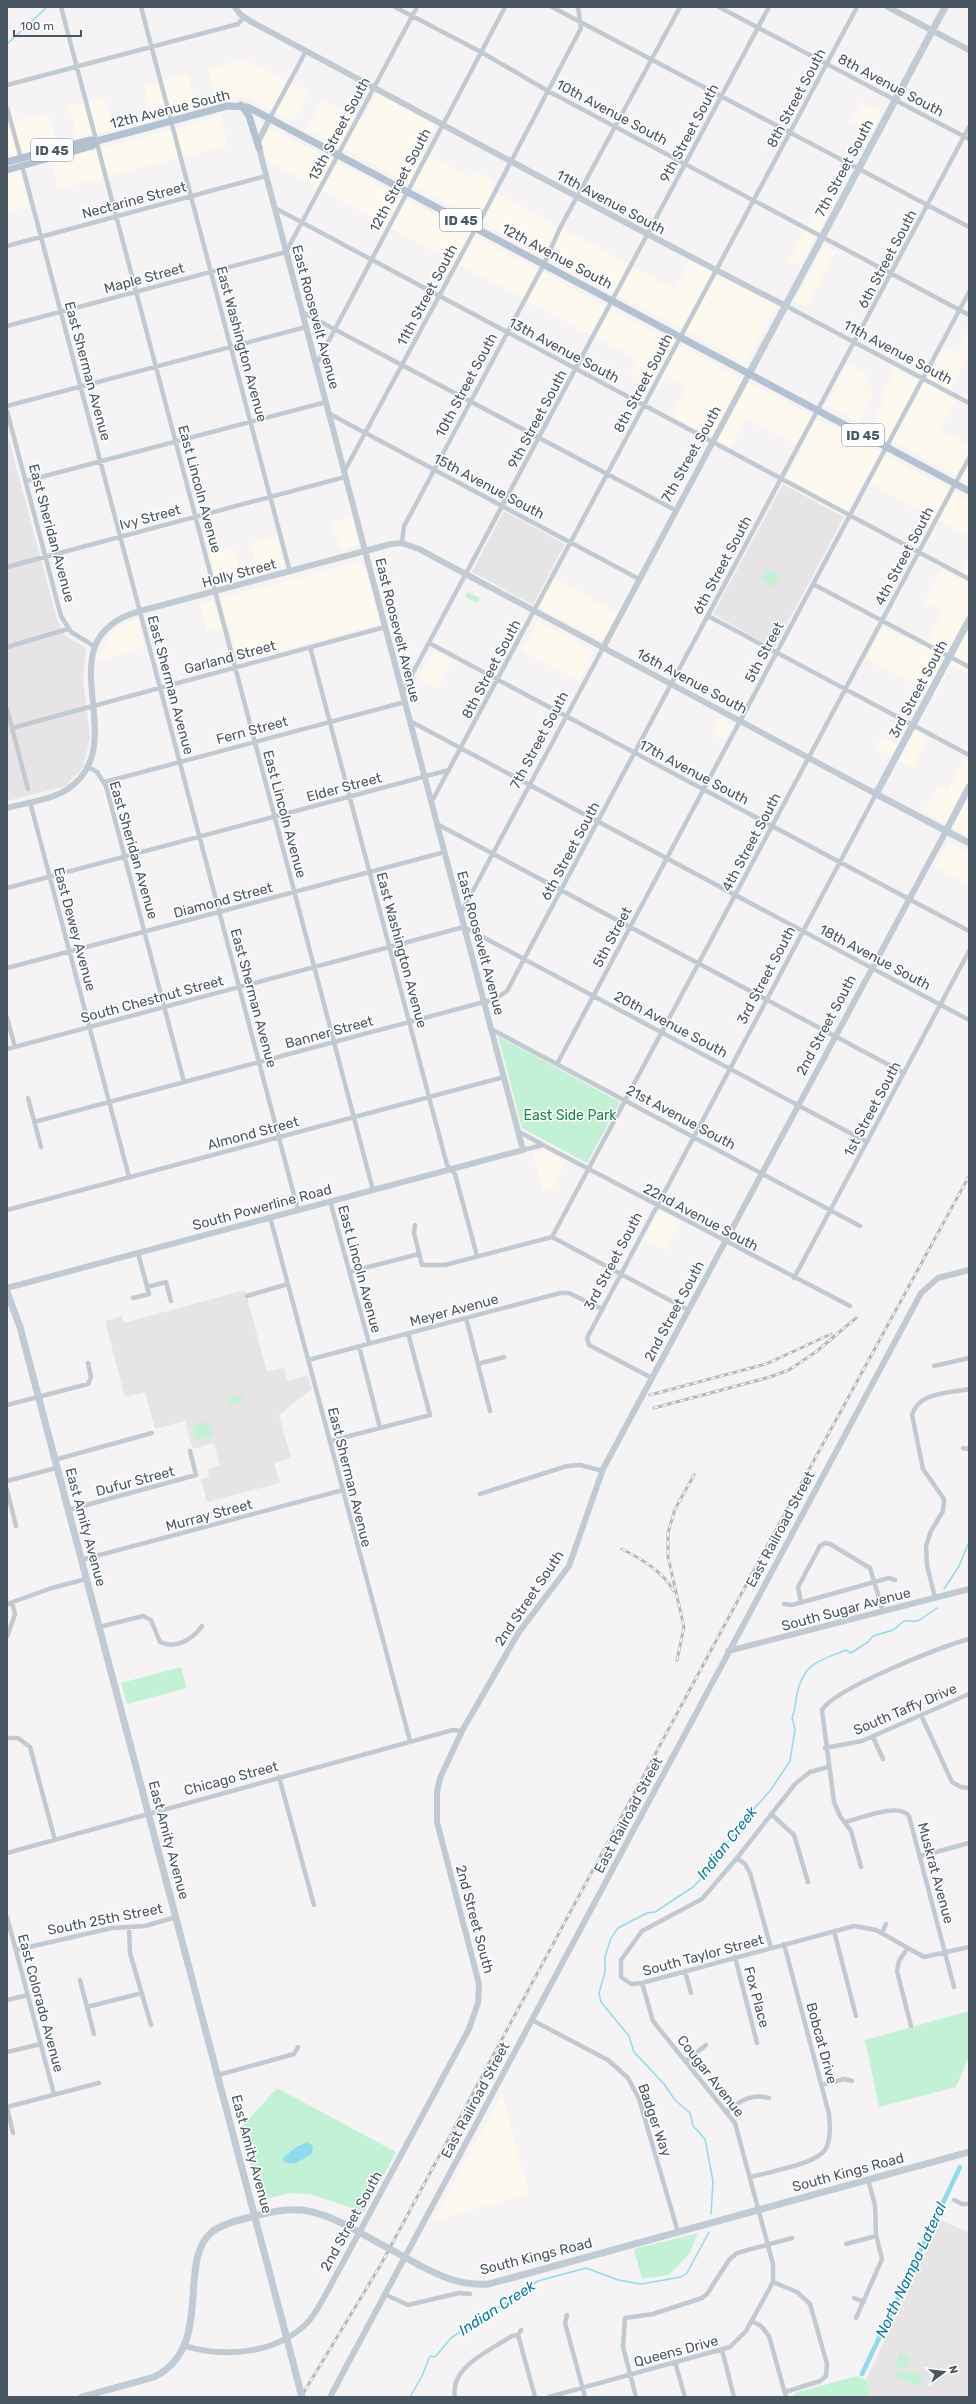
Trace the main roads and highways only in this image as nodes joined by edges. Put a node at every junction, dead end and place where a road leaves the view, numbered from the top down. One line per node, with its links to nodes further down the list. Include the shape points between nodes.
1 (945, 7): 8 (main road, 7th Street South)
2 (241, 105): 3 (main road, 12th Avenue South / ID 45, via 227,106); 4 (main road, via 249,116); 8 (main road, 12th Avenue South / ID 45, via 476,227)
3 (97, 142): 6 (main road, 12th Avenue South / ID 45, via 92,146); 6 (main road, 12th Avenue South / ID 45, via 90,140)
4 (259, 148)
5 (7, 162): 6 (main road, 12th Avenue South / ID 45)
6 (21, 162): 7 (main road, 12th Avenue South / ID 45)
7 (7, 170)
8 (749, 374): 9 (main road, 12th Avenue South / ID 45)
9 (969, 491)
10 (969, 620): 12 (main road, 3rd Street South)
11 (969, 788): 13 (main road, 2nd Street South)
12 (876, 794): 13 (main road, 16th Avenue South)
13 (946, 831): 14 (main road, 16th Avenue South)
14 (969, 843)
15 (7, 1292): 17 (main road, East Amity Avenue, via 20,1326)
16 (969, 2152): 17 (main road, South Kings Road, bridge, via 489,2284 452,2281 319,2212 283,2209)
17 (255, 2216): 18 (main road, South Kings Road, via 222,2227 212,2232 204,2241 199,2255 185,2346 180,2356 165,2371 154,2377); 19 (main road, East Amity Avenue, bridge)
18 (82, 2397)
19 (302, 2397)

